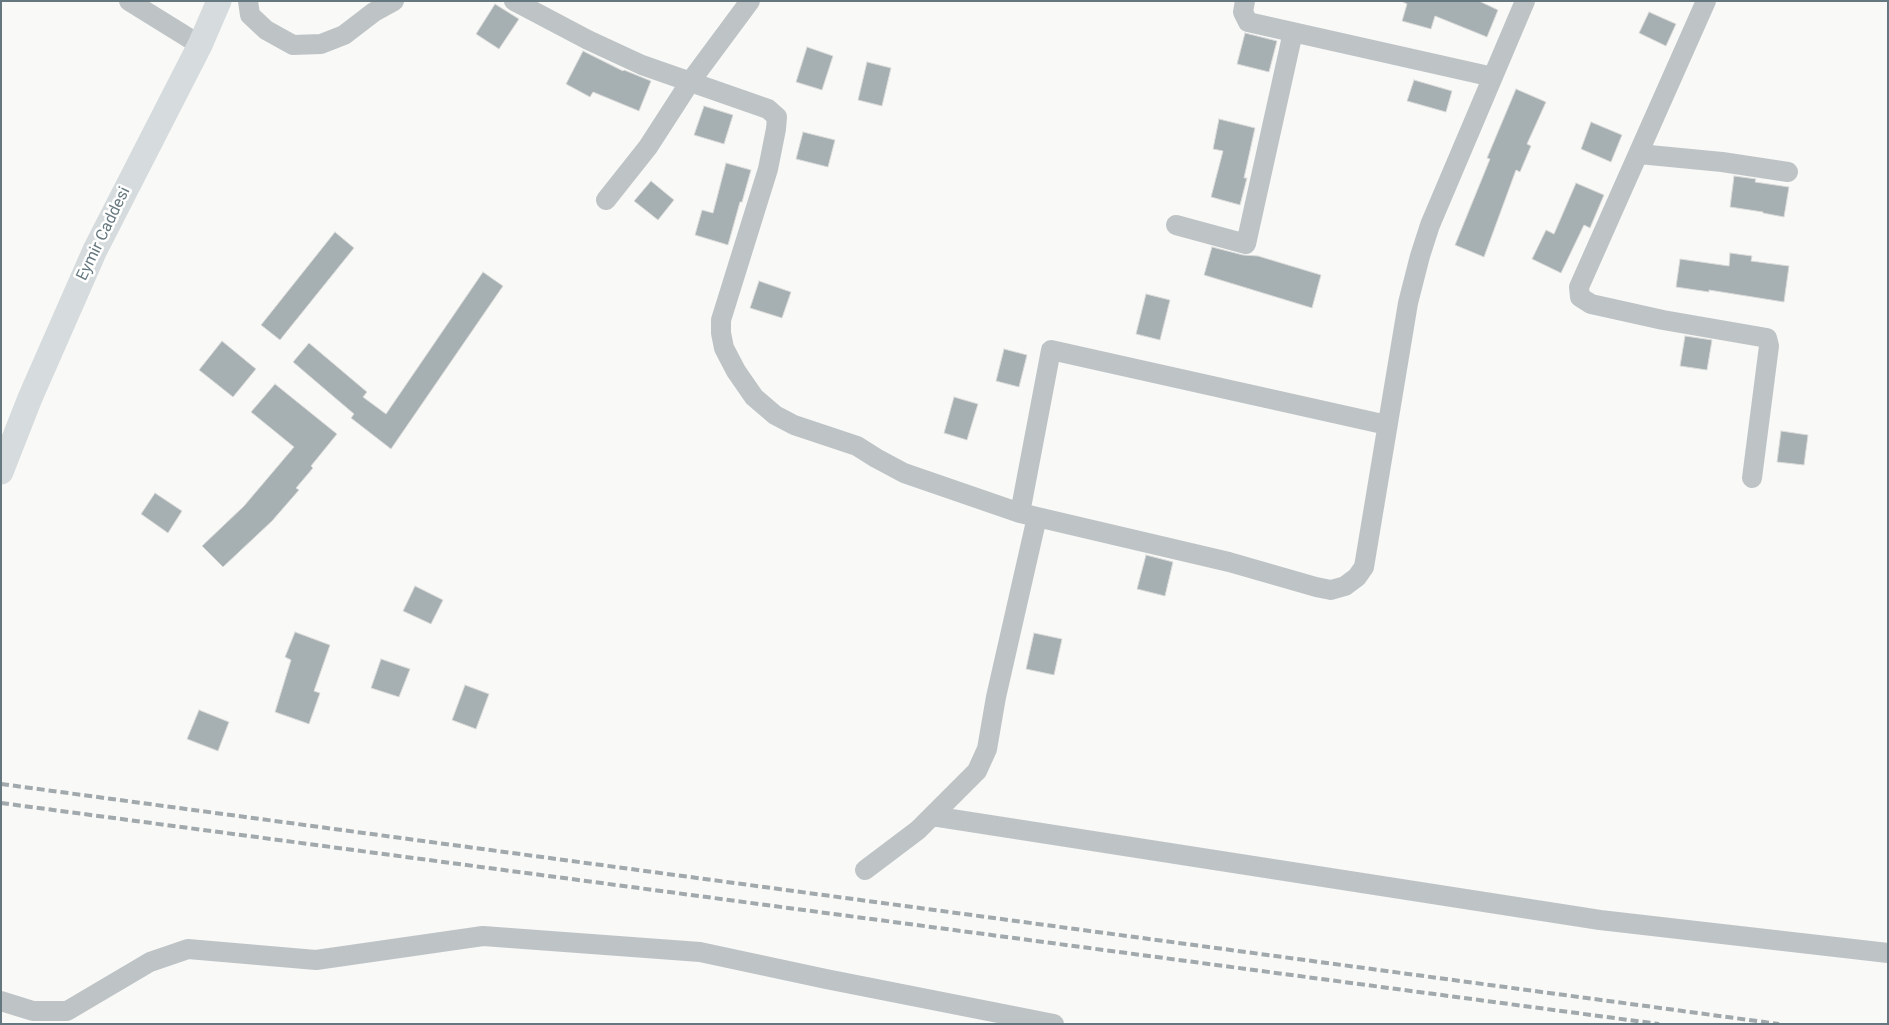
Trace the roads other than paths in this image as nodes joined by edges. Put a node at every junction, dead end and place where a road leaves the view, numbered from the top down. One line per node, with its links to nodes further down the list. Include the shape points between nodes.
1 (129, 1): 11 (street)
2 (219, 1): 11 (main road, Eymir Caddesi)
3 (248, 1): 4 (street, via 250,15 266,30 293,44 321,44 344,34)
4 (394, 1)
5 (514, 1): 13 (street, via 642,65)
6 (750, 1): 13 (street)
7 (1245, 1): 10 (street, via 1243,12 1248,22)
8 (1525, 1): 12 (street)
9 (1706, 1): 14 (street)
10 (1293, 32): 12 (street); 17 (street, via 1246,244)
11 (200, 45): 19 (main road, Eymir Caddesi, via 95,250)
12 (1493, 77): 18 (street, via 1430,224 1420,256 1408,303)
13 (690, 82): 16 (street, via 648,147); 21 (street, via 768,109 776,117 768,169 721,320 724,348 754,397 775,415 857,446 904,473)
14 (1639, 154): 15 (street); 20 (street, via 1579,287 1580,297 1591,304 1663,320 1767,338 1769,346)
15 (1788, 172)
16 (606, 200)
17 (1176, 225)
18 (1387, 425): 21 (street, via 1364,567 1345,586 1331,590 1229,562); 21 (street, via 1051,350)
19 (1, 472)
20 (1752, 478)
21 (1028, 515): 22 (street, via 988,749 977,770)
22 (932, 816): 23 (street); 24 (street, via 1600,920)
23 (865, 870)
24 (1888, 953)
25 (1, 1001): 26 (street, via 33,1011 67,1011 150,962 188,950 316,960 483,936 700,952)
26 (1054, 1024)

